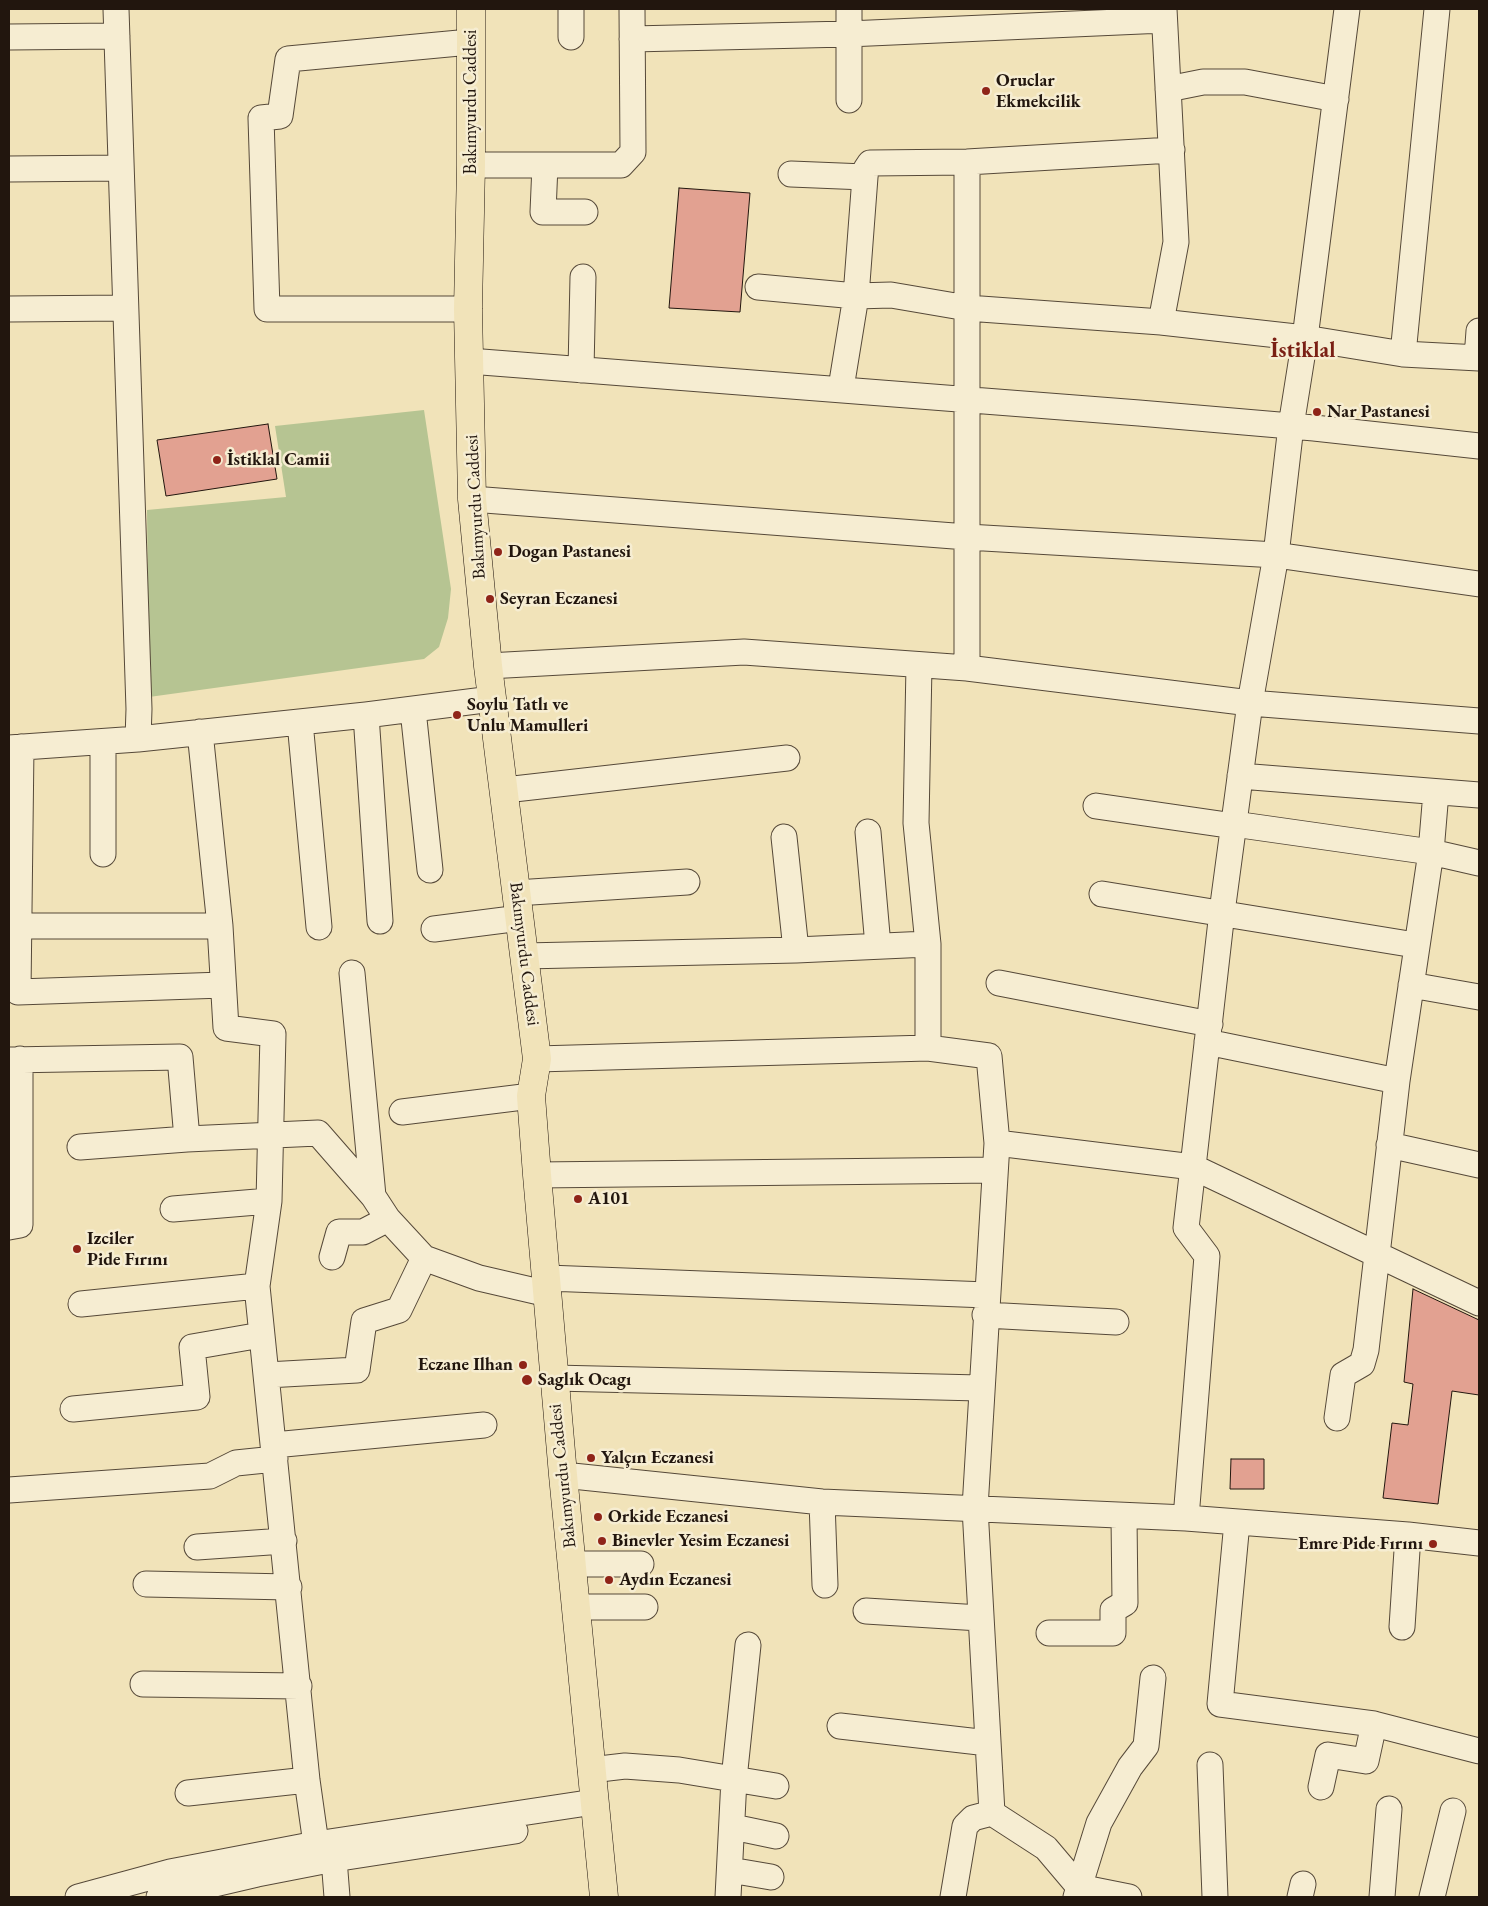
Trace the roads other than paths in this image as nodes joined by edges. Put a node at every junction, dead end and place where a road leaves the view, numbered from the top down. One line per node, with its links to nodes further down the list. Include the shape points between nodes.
1 (116, 9): 10 (street)
2 (471, 9): 14 (main road, Bakımyurdu Caddesi)
3 (571, 9): 12 (street)
4 (632, 9): 13 (street)
5 (849, 9): 9 (street)
6 (1347, 9): 16 (street)
7 (1438, 9): 37 (street)
8 (1164, 14): 9 (street); 15 (street)
9 (848, 34): 13 (street); 17 (street)
10 (117, 36): 11 (street); 22 (street)
11 (9, 37)
12 (571, 38)
13 (632, 39): 21 (street, via 633,152 621,165)
14 (470, 42): 20 (main road, Bakımyurdu Caddesi); 33 (street, via 288,58 280,116 261,118 267,309)
15 (1168, 89): 16 (street, via 1203,82 1245,82); 18 (street)
16 (1336, 99): 36 (street)
17 (849, 100)
18 (1172, 150): 19 (street); 34 (street, via 1176,242)
19 (967, 162): 25 (street, via 870,163); 31 (street)
20 (471, 165): 21 (street); 33 (main road, Bakımyurdu Caddesi)
21 (545, 165): 26 (street, via 542,212)
22 (121, 168): 23 (street); 30 (street)
23 (9, 169)
24 (791, 174): 25 (street)
25 (865, 177): 29 (street)
26 (585, 212)
27 (583, 277): 40 (street)
28 (758, 287): 29 (street)
29 (856, 296): 31 (street, via 891,295); 41 (street)
30 (125, 308): 32 (street); 59 (street)
31 (967, 308): 34 (street); 42 (street)
32 (9, 309)
33 (468, 309): 39 (main road, Bakımyurdu Caddesi)
34 (1161, 322): 36 (street)
35 (1479, 331): 38 (street)
36 (1305, 338): 37 (street); 43 (street)
37 (1402, 354): 38 (street)
38 (1478, 358)
39 (469, 361): 40 (street); 45 (main road, Bakımyurdu Caddesi)
40 (581, 370): 41 (street)
41 (841, 388): 42 (street)
42 (967, 399): 43 (street); 46 (street)
43 (1291, 426): 44 (street); 47 (street)
44 (1479, 446)
45 (472, 499): 46 (street); 50 (main road, Bakımyurdu Caddesi)
46 (967, 537): 47 (street); 51 (street)
47 (1276, 555): 48 (street); 53 (street)
48 (1479, 584)
49 (919, 664): 50 (street, via 744,652); 51 (street); 84 (street, via 916,823)
50 (488, 666): 52 (main road, Bakımyurdu Caddesi)
51 (967, 668): 53 (street)
52 (492, 699): 54 (street); 64 (main road, Bakımyurdu Caddesi)
53 (1250, 703): 56 (street); 63 (street)
54 (414, 710): 55 (street); 74 (street)
55 (366, 715): 57 (street); 79 (street)
56 (1479, 721)
57 (300, 722): 58 (street); 82 (street)
58 (200, 732): 59 (street); 81 (street)
59 (138, 739): 60 (street)
60 (103, 742): 61 (street); 72 (street)
61 (15, 747): 80 (street)
62 (787, 758): 64 (street)
63 (1240, 776): 65 (street); 68 (street)
64 (505, 790): 77 (main road, Bakımyurdu Caddesi)
65 (1436, 792): 66 (street); 71 (street)
66 (1479, 795)
67 (1096, 806): 68 (street)
68 (1234, 825): 71 (street); 78 (street)
69 (868, 832): 86 (street)
70 (784, 837): 87 (street)
71 (1431, 852): 73 (street); 85 (street)
72 (103, 854)
73 (1479, 863)
74 (430, 870)
75 (687, 882): 77 (street)
76 (1102, 894): 78 (street)
77 (518, 905): 83 (street); 88 (main road, Bakımyurdu Caddesi)
78 (1222, 912): 85 (street); 94 (street)
79 (380, 921)
80 (20, 926): 81 (street); 91 (street, via 18,992)
81 (220, 926): 91 (street)
82 (318, 927)
83 (434, 929)
84 (928, 944): 86 (street); 95 (street)
85 (1415, 945): 92 (street)
86 (878, 946): 87 (street)
87 (796, 950): 88 (street)
88 (524, 956): 96 (main road, Bakımyurdu Caddesi)
89 (352, 972): 110 (street)
90 (999, 983): 94 (street)
91 (222, 985): 101 (street, via 226,1028 273,1034)
92 (1411, 985): 93 (street); 98 (street)
93 (1479, 997)
94 (1209, 1033): 98 (street); 107 (street)
95 (928, 1048): 96 (street); 103 (street, via 988,1056)
96 (537, 1059): 99 (main road, Bakımyurdu Caddesi)
97 (14, 1060): 102 (street, via 180,1057); 114 (street, via 20,1225)
98 (1397, 1081): 104 (street)
99 (531, 1096): 100 (street); 109 (main road, Bakımyurdu Caddesi)
100 (402, 1112)
101 (271, 1135): 102 (street); 110 (street, via 318,1133); 111 (street)
102 (186, 1139): 105 (street)
103 (996, 1143): 107 (street); 108 (street)
104 (1389, 1145): 106 (street); 115 (street)
105 (80, 1147)
106 (1479, 1165)
107 (1193, 1168): 115 (street); 137 (street, via 1186,1228 1207,1256)
108 (994, 1170): 109 (street); 122 (street)
109 (537, 1175): 119 (main road, Bakımyurdu Caddesi)
110 (373, 1196): 113 (street)
111 (269, 1201): 112 (street); 118 (street)
112 (173, 1208)
113 (388, 1218): 116 (street, via 363,1232 340,1232); 117 (street)
114 (9, 1227)
115 (1377, 1253): 120 (street); 129 (street, via 1366,1350 1362,1364 1343,1375)
116 (332, 1258)
117 (424, 1258): 119 (street, via 479,1278); 125 (street, via 399,1310 364,1321 357,1370)
118 (257, 1286): 121 (street); 124 (street)
119 (548, 1286): 122 (street); 126 (main road, Bakımyurdu Caddesi)
120 (1479, 1302)
121 (81, 1304)
122 (986, 1305): 123 (street); 127 (street)
123 (1116, 1322)
124 (261, 1335): 125 (street); 128 (street, via 192,1347 197,1397)
125 (267, 1375): 131 (street)
126 (554, 1378): 127 (street); 132 (main road, Bakımyurdu Caddesi)
127 (980, 1388): 135 (street)
128 (73, 1408)
129 (1337, 1418)
130 (484, 1425): 131 (street)
131 (274, 1452): 133 (street, via 236,1463 210,1476); 140 (street)
132 (563, 1475): 134 (street); 143 (main road, Bakımyurdu Caddesi)
133 (9, 1490)
134 (822, 1502): 135 (street); 146 (street)
135 (975, 1508): 136 (street); 151 (street)
136 (1124, 1516): 137 (street); 153 (street, via 1126,1603 1114,1610 1113,1633)
137 (1186, 1518): 138 (street)
138 (1237, 1522): 139 (street); 158 (street, via 1220,1704)
139 (1408, 1535): 141 (street); 152 (street)
140 (284, 1541): 142 (street); 147 (street)
141 (1479, 1543)
142 (198, 1547)
143 (572, 1564): 144 (street); 148 (main road, Bakımyurdu Caddesi)
144 (642, 1564)
145 (146, 1584): 147 (street)
146 (825, 1585)
147 (289, 1587): 157 (street)
148 (576, 1607): 149 (street); 163 (main road, Bakımyurdu Caddesi)
149 (645, 1607)
150 (866, 1611): 151 (street)
151 (980, 1618): 160 (street)
152 (1402, 1627)
153 (1050, 1633)
154 (748, 1644): 164 (street)
155 (1153, 1678): 178 (street, via 1146,1746 1130,1767 1099,1823)
156 (143, 1684): 157 (street)
157 (299, 1686): 165 (street)
158 (1374, 1724): 161 (street); 167 (street, via 1366,1761 1328,1755)
159 (840, 1726): 160 (street)
160 (988, 1742): 172 (street)
161 (1479, 1751)
162 (1210, 1765): 186 (street)
163 (591, 1770): 164 (street, via 626,1766); 170 (main road, Bakımyurdu Caddesi)
164 (734, 1778): 166 (street); 173 (street)
165 (307, 1780): 168 (street); 175 (street)
166 (776, 1786)
167 (1321, 1787)
168 (188, 1793)
169 (1389, 1809): 187 (street)
170 (595, 1810): 175 (street); 182 (main road, Bakımyurdu Caddesi)
171 (1452, 1811): 188 (street)
172 (992, 1813): 178 (street, via 1046,1848); 184 (street, via 973,1818 965,1826)
173 (733, 1827): 174 (street); 176 (street)
174 (776, 1836)
175 (325, 1852): 179 (street, via 170,1872); 180 (street, via 257,1874); 181 (street)
176 (730, 1870): 177 (street); 183 (street)
177 (771, 1877)
178 (1078, 1892): 185 (street)
179 (78, 1897)
180 (159, 1897)
181 (336, 1897)
182 (604, 1897)
183 (728, 1897)
184 (953, 1897)
185 (1129, 1897)
186 (1215, 1897)
187 (1382, 1897)
188 (1432, 1897)

